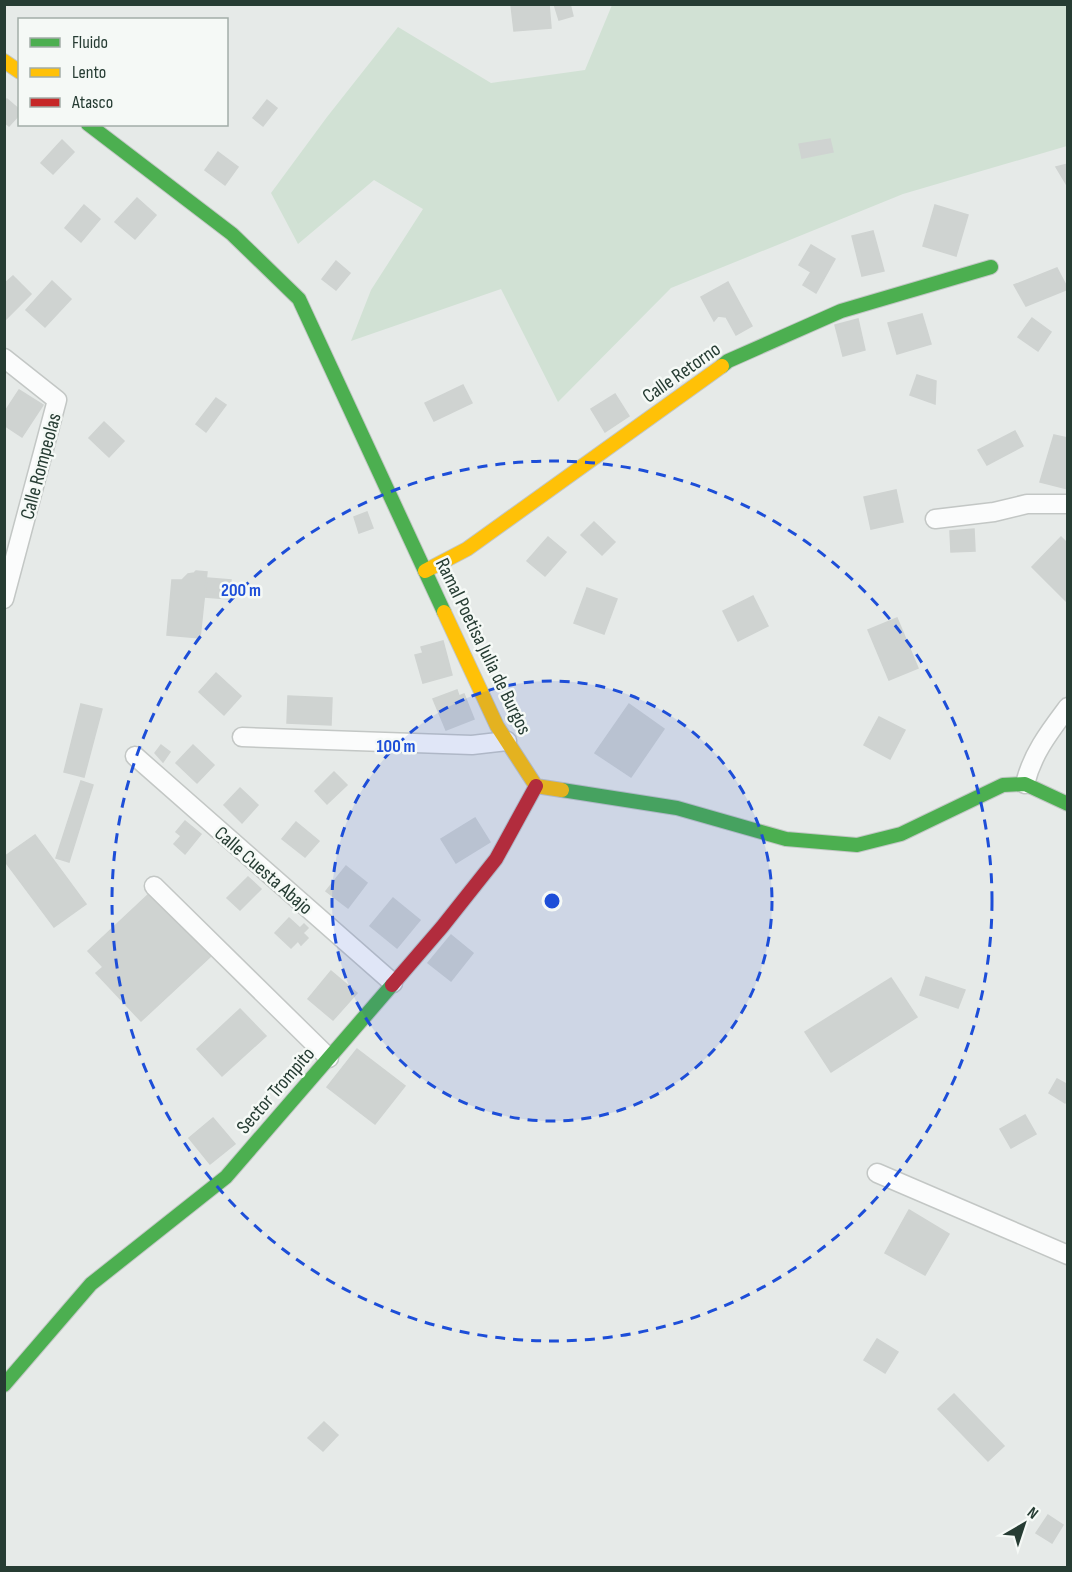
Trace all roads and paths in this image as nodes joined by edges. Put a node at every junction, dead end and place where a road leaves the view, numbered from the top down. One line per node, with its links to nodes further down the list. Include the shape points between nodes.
1 (4, 61): 2 (street)
2 (18, 71)
3 (91, 126): 8 (street, Ramal Poetisa Julia de Burgos, via 232,234 299,299)
4 (991, 267): 8 (street, Calle Retorno, via 841,311 728,361 467,549)
5 (4, 358): 9 (street, Calle Rompeolas, via 57,400)
6 (1068, 504): 7 (street, via 1027,504)
7 (935, 519)
8 (425, 571): 12 (street, Ramal Poetisa Julia de Burgos)
9 (4, 598)
10 (1068, 707): 14 (street, via 1047,734 1029,767)
11 (242, 738): 12 (street, via 472,745)
12 (507, 741): 15 (street, Ramal Poetisa Julia de Burgos)
13 (135, 756): 18 (street, Calle Cuesta Abajo)
14 (1025, 784): 15 (street, via 1003,786 902,834 857,845 786,839 677,808); 16 (street)
15 (536, 786): 18 (street, Sector Trompito, via 496,859)
16 (1068, 804)
17 (154, 886): 19 (street)
18 (393, 983): 19 (street, Sector Trompito)
19 (329, 1058): 22 (street, Sector Trompito, via 226,1177 91,1284)
20 (878, 1173): 21 (street)
21 (1068, 1255)
22 (4, 1385)

